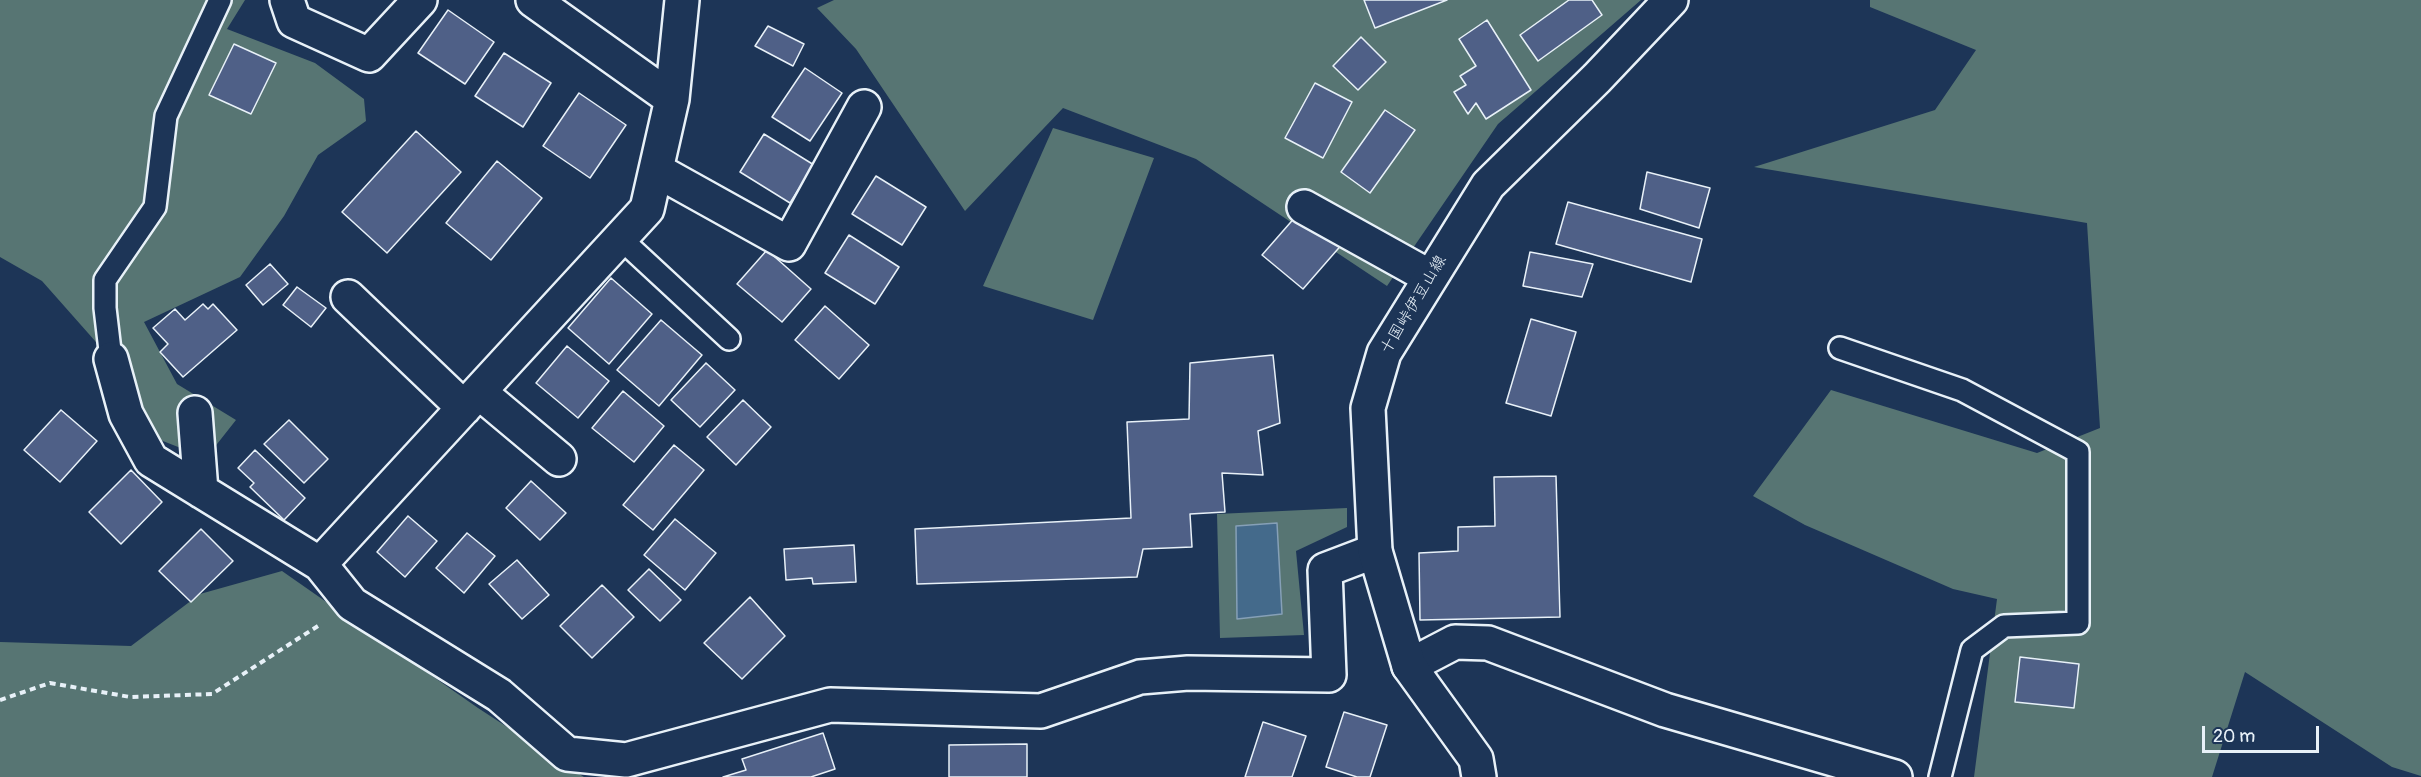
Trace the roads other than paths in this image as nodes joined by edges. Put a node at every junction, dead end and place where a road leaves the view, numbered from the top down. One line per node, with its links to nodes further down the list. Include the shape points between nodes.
1 (220, 0): 16 (lane, via 166,116 154,207 105,280)
2 (287, 0): 3 (street, via 294,21 369,55)
3 (420, 0)
4 (533, 0): 7 (street)
5 (682, 0): 7 (street)
6 (1671, 0): 12 (street, 十国峠伊豆山線, via 1488,185)
7 (672, 99): 9 (street)
8 (864, 107): 9 (street, via 789,244)
9 (656, 170): 11 (street, via 647,209)
10 (1304, 207): 12 (street)
11 (620, 238): 14 (lane); 17 (street)
12 (1430, 277): 21 (street, 十国峠伊豆山線, via 1384,353 1368,408)
13 (348, 297): 17 (street)
14 (729, 339)
15 (1840, 348): 26 (lane, via 1962,390 2078,452 2078,623 2004,626 1972,650)
16 (111, 359): 20 (street, via 126,414 151,460)
17 (471, 400): 19 (street); 22 (street)
18 (195, 413): 20 (street)
19 (559, 459)
20 (201, 490): 22 (street)
21 (1375, 551): 22 (street, via 1325,570 1329,675 1140,677 1041,711 830,705 626,760 567,754 499,695 352,604); 23 (street, 十国峠伊豆山線)
22 (320, 564)
23 (1409, 666): 24 (street, 十国峠伊豆山線, via 1476,759); 25 (street, via 1455,642 1488,643 1665,710)
24 (1479, 777)
25 (1895, 777)
26 (1940, 777)

